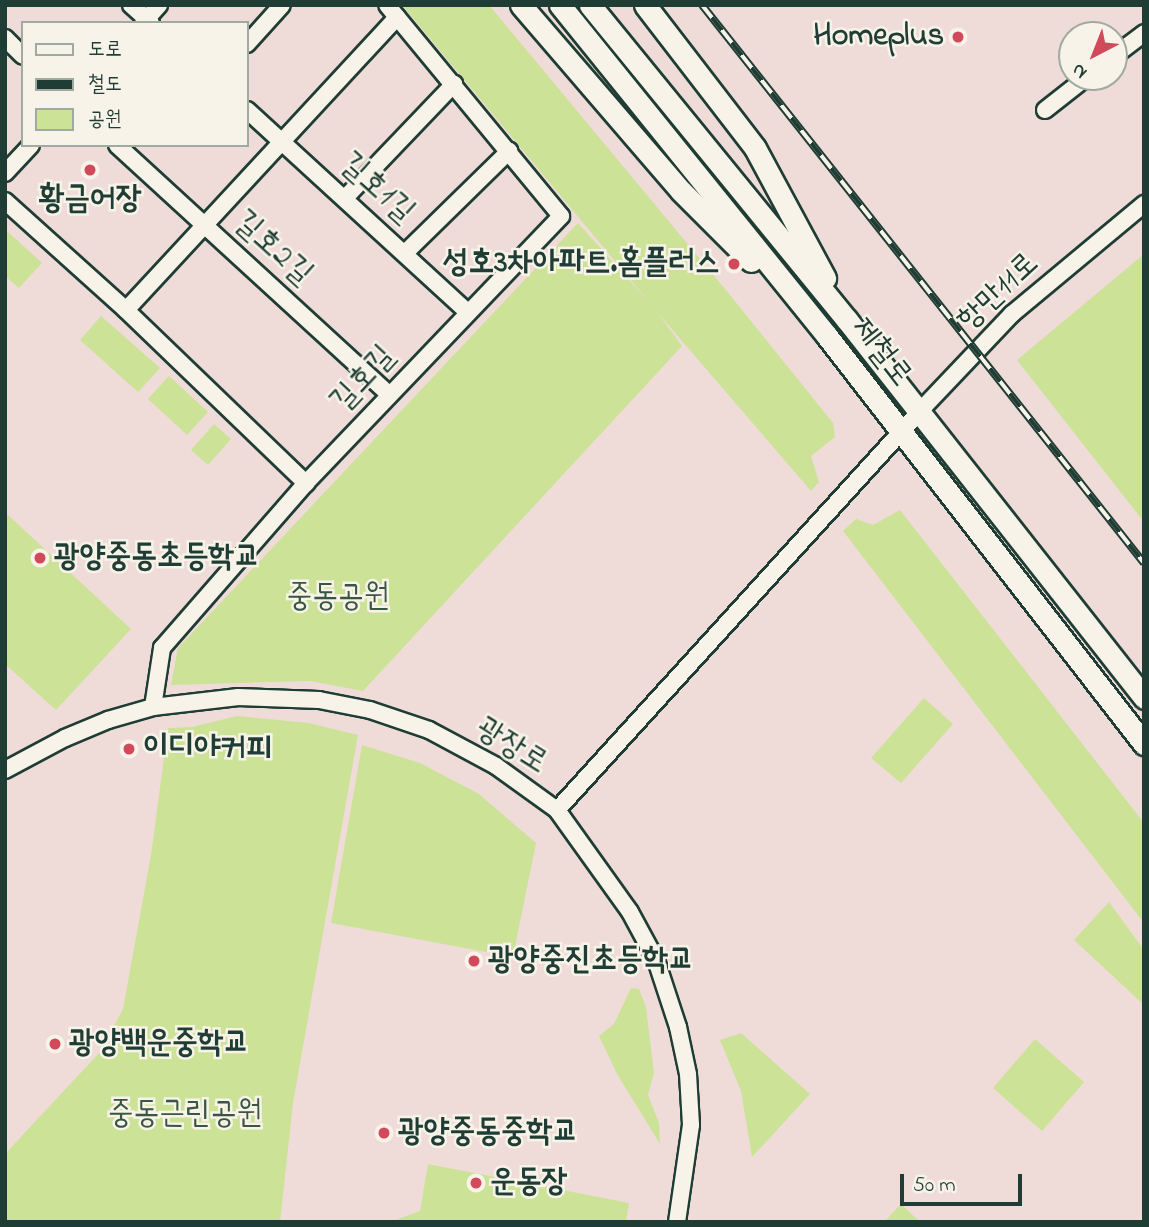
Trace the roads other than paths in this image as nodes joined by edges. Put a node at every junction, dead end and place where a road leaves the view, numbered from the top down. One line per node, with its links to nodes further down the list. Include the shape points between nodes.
1 (131, 5): 9 (street)
2 (159, 5): 9 (street)
3 (282, 5): 12 (street)
4 (521, 5): 32 (main road, via 681,191)
5 (560, 5): 32 (main road, 제철로)
6 (590, 5): 31 (main road, 제철로)
7 (645, 5): 31 (main road, via 755,148)
8 (392, 11): 15 (street, 길호길); 19 (street)
9 (147, 21)
10 (1144, 33): 13 (street)
11 (5, 38): 14 (street)
12 (248, 43)
13 (1128, 45)
14 (21, 53)
15 (454, 85): 22 (street, 길호길); 24 (street)
16 (1069, 91): 17 (street)
17 (1045, 110)
18 (248, 111): 19 (street, 길호1길)
19 (281, 141): 24 (street, 길호1길); 27 (street)
20 (29, 147): 23 (street)
21 (119, 147): 27 (street, 길호2길)
22 (509, 151): 28 (street); 30 (street, 길호길, via 561,216)
23 (5, 173)
24 (345, 198): 28 (street, 길호1길)
25 (5, 201): 29 (street)
26 (1144, 204): 34 (street, 항만11로, via 1012,314)
27 (204, 224): 29 (street); 33 (street, 길호2길)
28 (405, 253): 30 (street, 길호1길)
29 (125, 310): 36 (street)
30 (466, 311): 33 (street, 길호길)
31 (847, 320): 34 (main road, 제철로)
32 (827, 336): 35 (main road, 제철로)
33 (389, 394): 36 (street, 길호길)
34 (919, 412): 35 (street, 항만11로); 37 (main road, 제철로)
35 (901, 431): 39 (main road, 제철로); 41 (street, 항만11로)
36 (306, 483): 38 (street, 길호길, via 162,648)
37 (1144, 698)
38 (153, 707): 40 (street, 광장로, via 65,738); 41 (street, 광장로, via 238,697 319,700 370,709 429,730 479,757)
39 (1144, 744)
40 (5, 770)
41 (557, 810): 42 (street, 광장로, via 631,912 656,960 678,1027 688,1074 691,1125)
42 (677, 1222)

